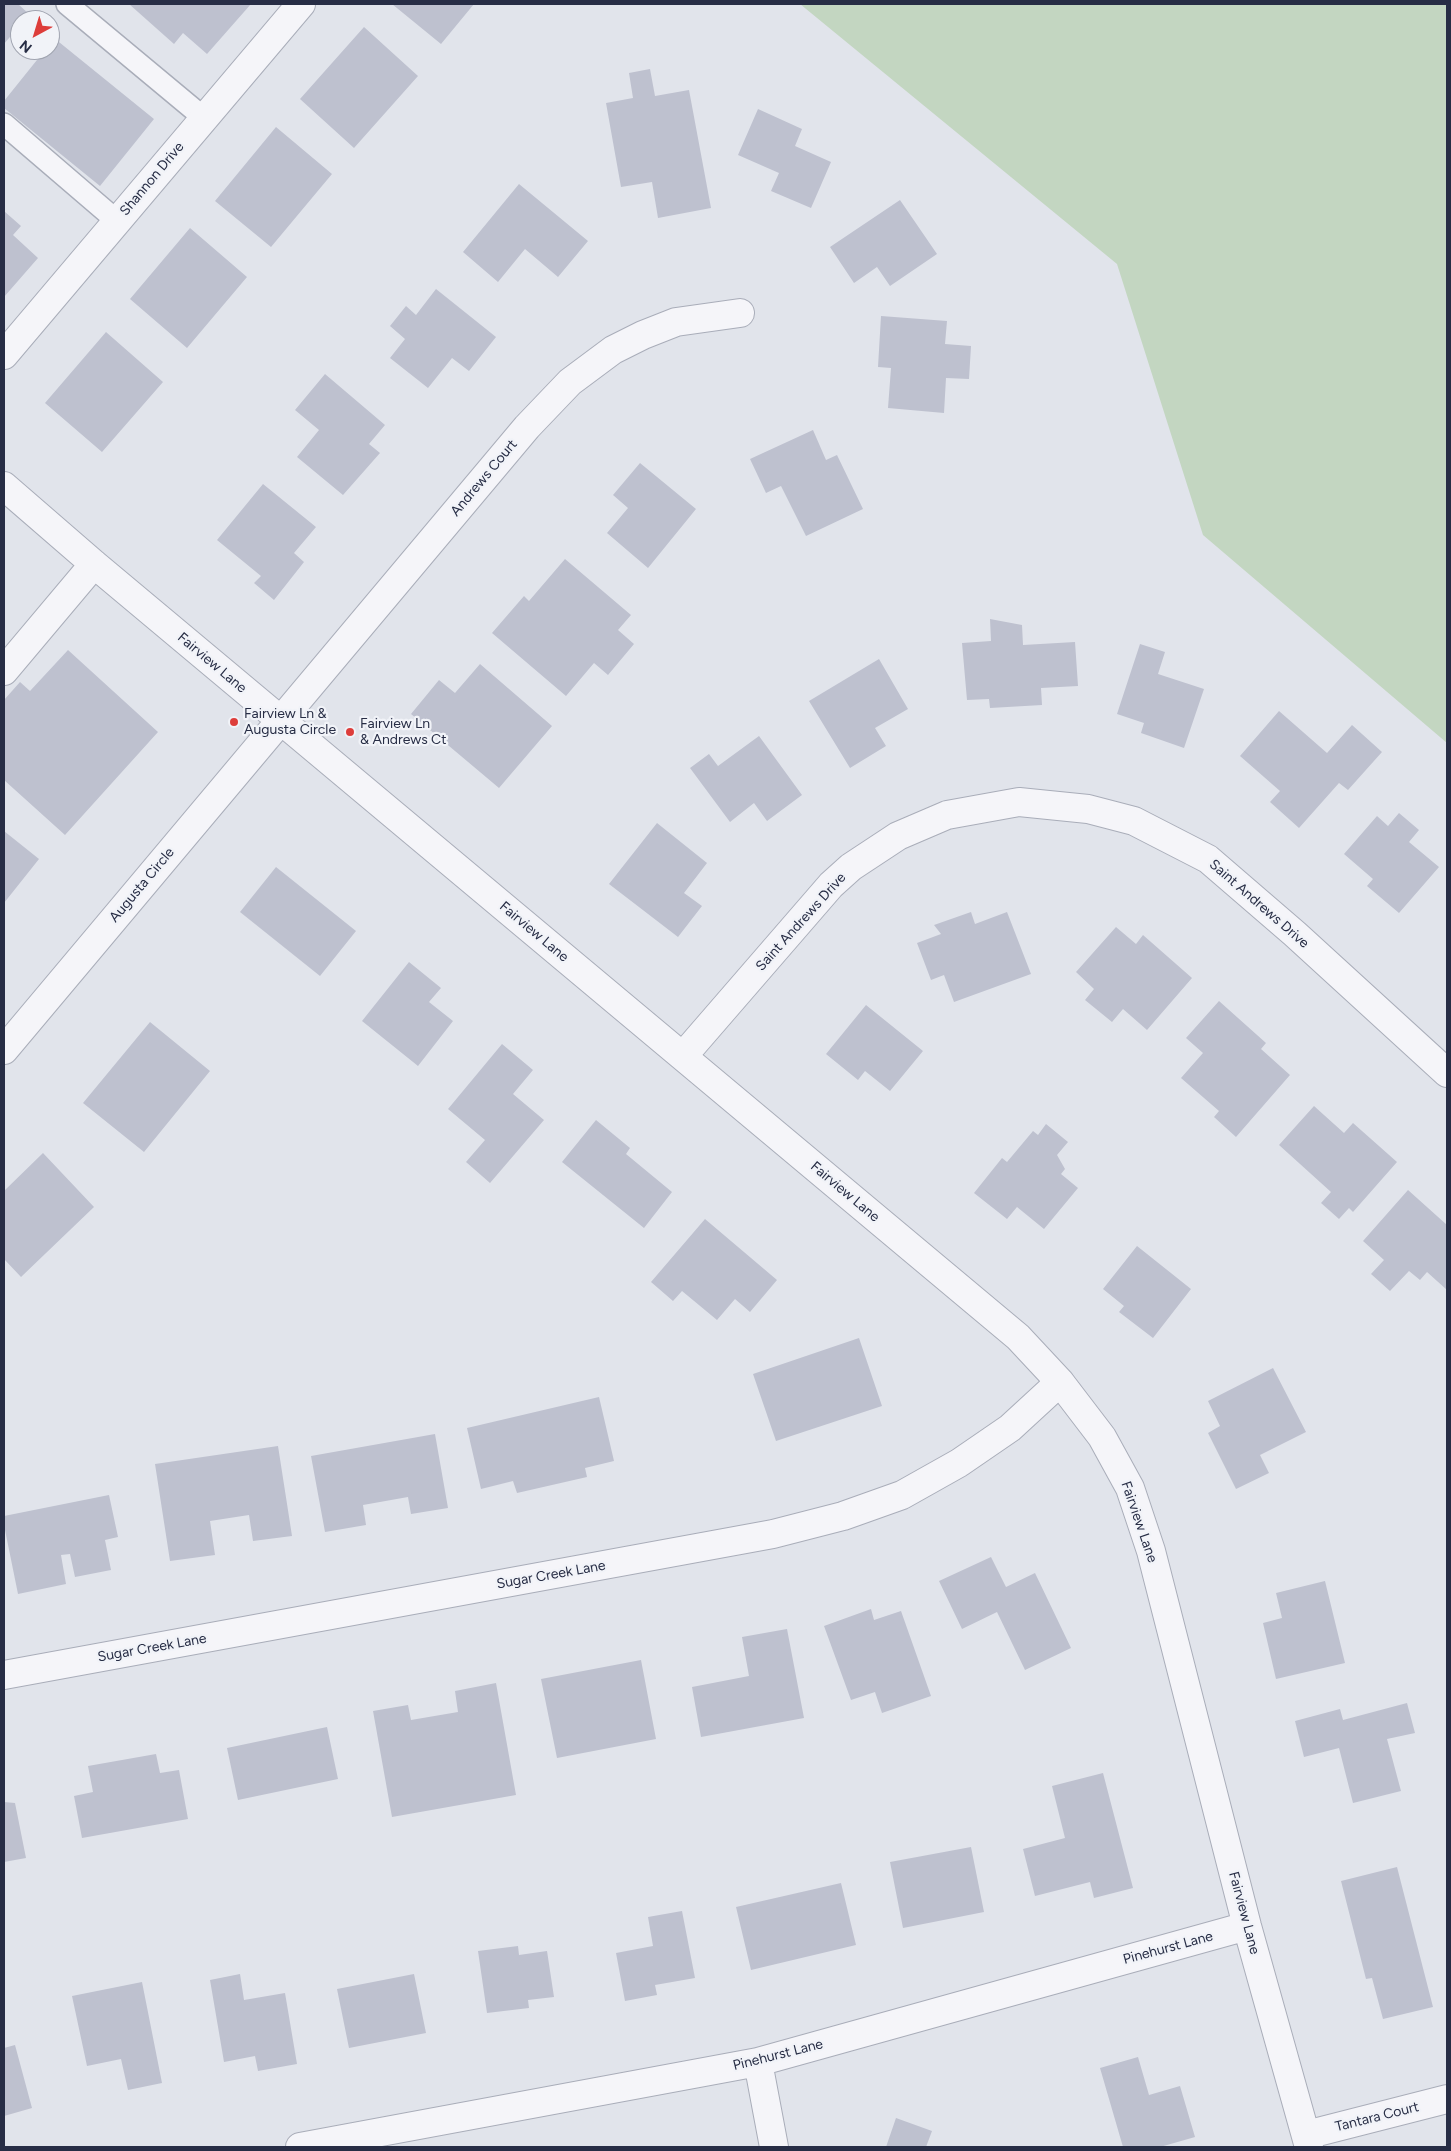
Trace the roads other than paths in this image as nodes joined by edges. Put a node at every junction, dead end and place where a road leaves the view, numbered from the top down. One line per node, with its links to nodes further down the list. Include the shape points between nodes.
1 (67, 4): 3 (lane)
2 (301, 4): 3 (street, Shannon Drive)
3 (204, 118): 5 (street, Shannon Drive)
4 (4, 124): 5 (lane)
5 (117, 221): 7 (street, Shannon Drive)
6 (740, 313): 11 (street, Andrews Court, via 676,322 643,335 613,350 570,382 527,427)
7 (4, 355)
8 (4, 486): 9 (street, Fairview Lane)
9 (94, 564): 10 (street); 11 (street, Fairview Lane)
10 (4, 671)
11 (280, 720): 12 (street, Augusta Circle); 13 (street, Fairview Lane)
12 (4, 1050)
13 (683, 1056): 14 (street, Saint Andrews Drive, via 831,885 851,868 898,836 948,815 1019,802 1088,809 1134,821 1208,859); 15 (street, Fairview Lane, via 1018,1337)
14 (1447, 1073)
15 (1060, 1382): 16 (street, Sugar Creek Lane, via 1010,1428 959,1463 902,1495 843,1516 773,1534); 17 (street, Fairview Lane, via 1102,1437 1130,1488 1150,1551)
16 (4, 1675)
17 (1247, 1926): 18 (street, Pinehurst Lane); 20 (street, Fairview Lane)
18 (758, 2062): 21 (street, Pinehurst Lane); 22 (street)
19 (1447, 2099): 20 (street, Tantara Court)
20 (1308, 2141)
21 (300, 2147)
22 (774, 2147)

